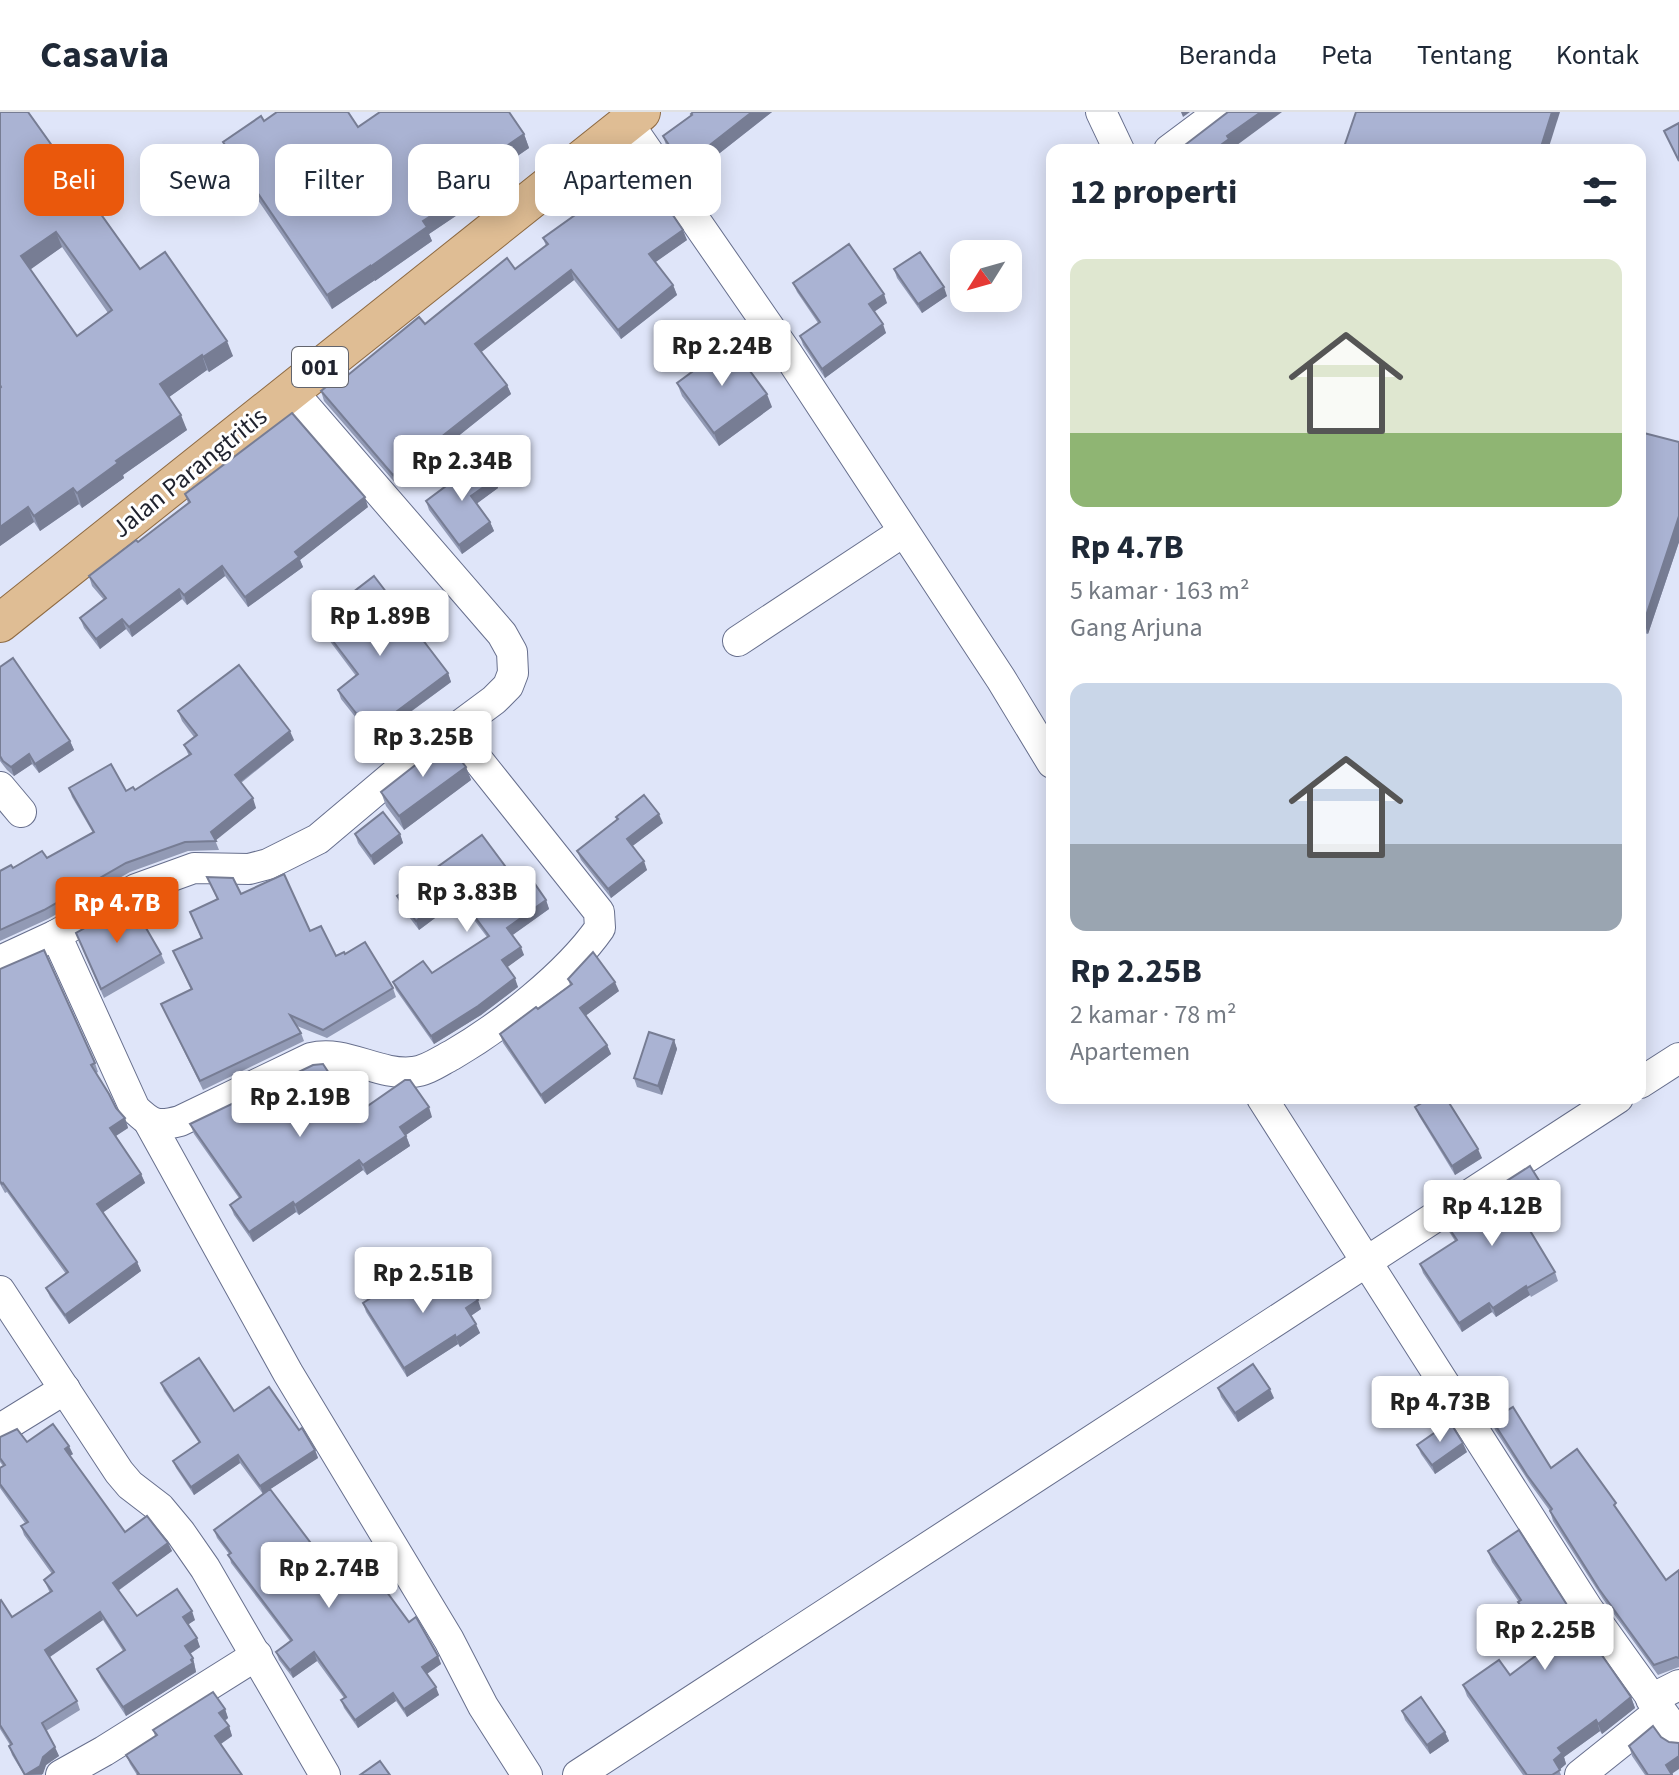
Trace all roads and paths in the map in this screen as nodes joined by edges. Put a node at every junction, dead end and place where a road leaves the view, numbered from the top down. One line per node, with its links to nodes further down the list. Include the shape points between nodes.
1 (1101, 112): 4 (street)
2 (1220, 112): 5 (street)
3 (634, 118): 6 (main road, Jalan Parangtritis / 001); 7 (street)
4 (1116, 144)
5 (1177, 144)
6 (291, 390): 8 (main road, Jalan Parangtritis / 001); 10 (street, via 512,652 508,686)
7 (903, 532): 9 (street); 11 (street)
8 (0, 623)
9 (738, 641)
10 (454, 730): 14 (street, via 301,848 249,869 194,868 136,889); 20 (street, via 599,912 600,928 593,938 547,986 481,1039 431,1067 393,1071 326,1054 180,1121)
11 (1046, 753)
12 (0, 787): 13 (street)
13 (21, 812)
14 (56, 935): 15 (street); 20 (street, via 135,1109)
15 (0, 961)
16 (1679, 1058): 17 (street)
17 (1646, 1079)
18 (1266, 1104): 21 (street)
19 (1609, 1104): 21 (street)
20 (149, 1122): 31 (street, via 288,1373)
21 (1368, 1263): 27 (street, via 1588,1609); 32 (street)
22 (3, 1302): 23 (street)
23 (65, 1389): 24 (street); 25 (street, via 119,1472 180,1532)
24 (0, 1429)
25 (257, 1655): 29 (street); 30 (street)
26 (1679, 1685): 27 (street)
27 (1656, 1705): 28 (street); 33 (street)
28 (1679, 1736)
29 (61, 1775)
30 (325, 1775)
31 (527, 1775)
32 (578, 1775)
33 (1580, 1775)

